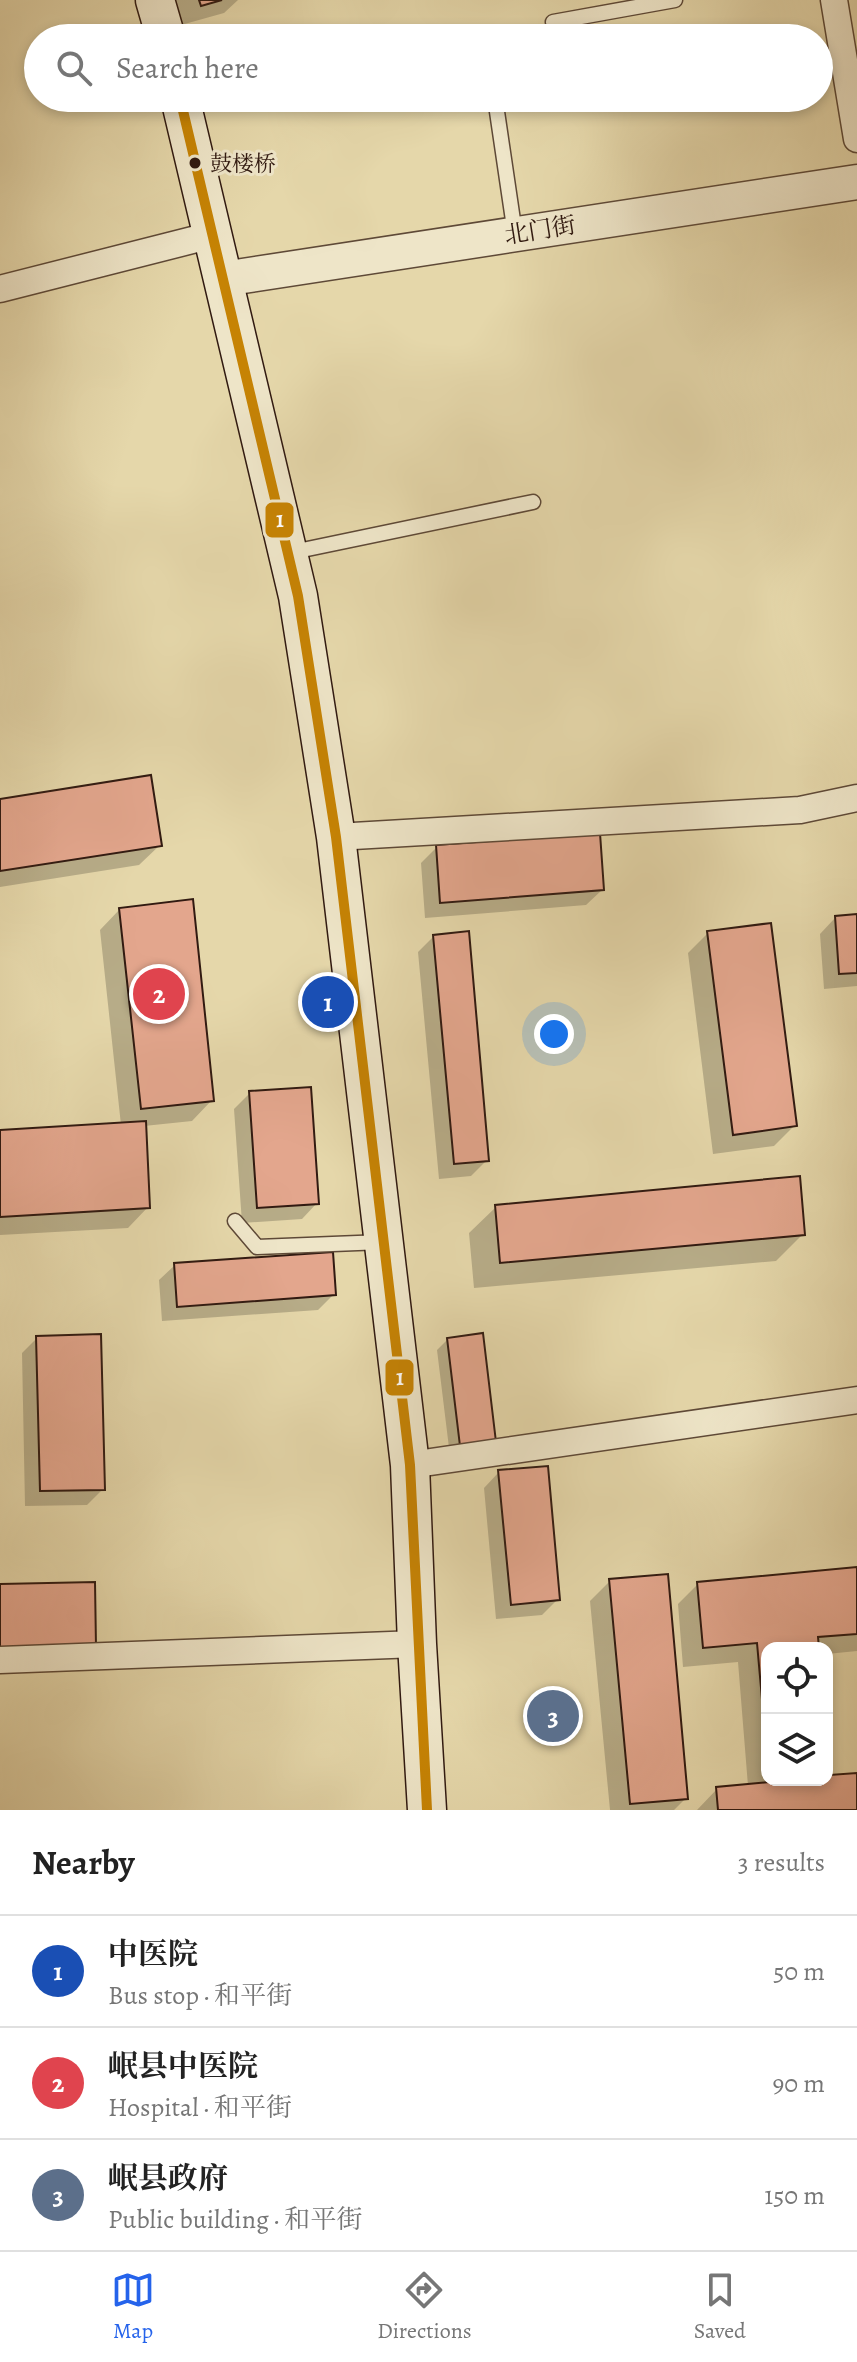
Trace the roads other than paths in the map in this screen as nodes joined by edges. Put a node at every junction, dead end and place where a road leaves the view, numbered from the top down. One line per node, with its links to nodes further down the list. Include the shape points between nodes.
1 (155, 0): 5 (main road)
2 (675, 0): 4 (lane)
3 (834, 0): 8 (street)
4 (553, 22)
5 (162, 24)
6 (183, 112): 11 (main road)
7 (497, 112): 10 (lane)
8 (857, 139)
9 (857, 182): 10 (street, 北门街)
10 (515, 234): 12 (street, 北门街)
11 (212, 235): 12 (main road); 13 (street)
12 (223, 279): 15 (main road)
13 (0, 289)
14 (533, 502): 15 (lane)
15 (287, 553): 17 (main road)
16 (857, 798): 17 (street, via 800,810)
17 (336, 837): 19 (main road)
18 (235, 1221): 19 (lane, via 257,1247)
19 (383, 1242): 21 (main road)
20 (857, 1400): 21 (street)
21 (410, 1465): 22 (main road)
22 (417, 1644): 23 (street); 24 (main road)
23 (0, 1660)
24 (427, 1810)

